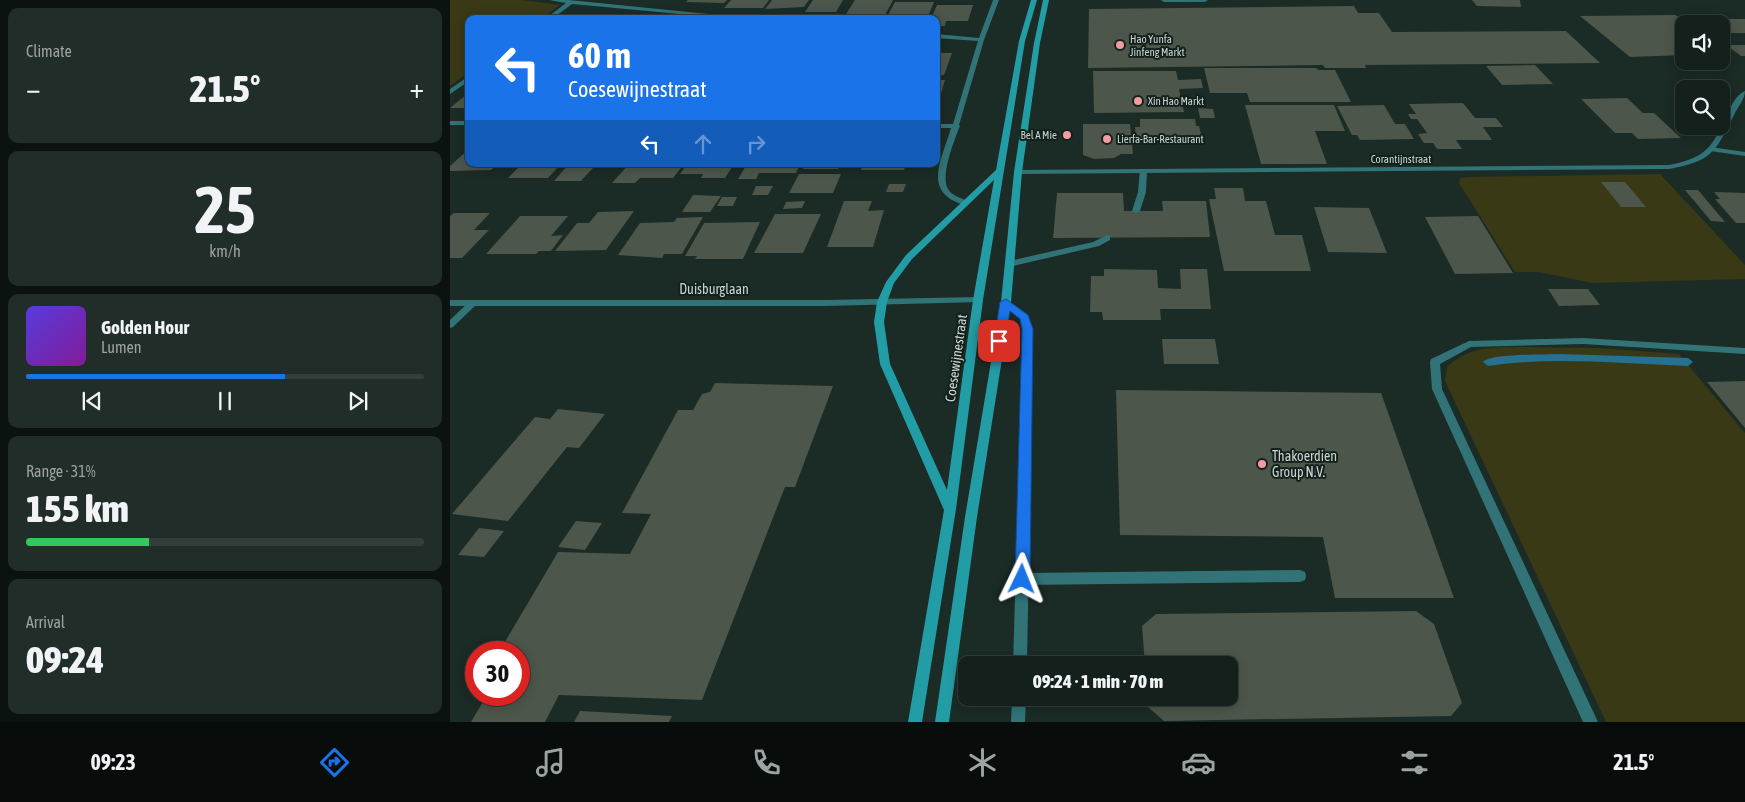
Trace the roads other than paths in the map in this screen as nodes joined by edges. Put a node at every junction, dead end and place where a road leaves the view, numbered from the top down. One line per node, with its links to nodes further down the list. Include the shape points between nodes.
1 (552, 0): 7 (street)
2 (996, 0): 11 (street)
3 (1034, 0): 22 (main road, Coesewijnestraat, via 1022,41)
4 (1046, 0): 23 (main road)
5 (1164, 0): 6 (street)
6 (1205, 0)
7 (570, 2): 8 (street); 9 (street)
8 (553, 15)
9 (711, 15)
10 (940, 36): 11 (street)
11 (981, 40): 18 (street)
12 (465, 81): 13 (street)
13 (450, 92)
14 (1745, 93): 19 (street, Corantijnstraat, via 1739,98)
15 (450, 123): 16 (street)
16 (465, 123)
17 (940, 126): 18 (street)
18 (957, 126): 24 (street, via 940,185 951,198)
19 (1713, 149): 20 (street); 21 (street, Corantijnstraat, via 1708,156 1691,164 1669,168)
20 (1745, 154)
21 (1144, 171): 23 (street, Corantijnstraat); 25 (street)
22 (1000, 172): 24 (main road); 28 (main road, Coesewijnestraat)
23 (1018, 172): 27 (main road)
24 (965, 203): 29 (main road, via 909,256 890,282)
25 (1136, 211)
26 (1107, 238): 27 (street, via 1096,244)
27 (1009, 264): 30 (main road)
28 (978, 300): 29 (street, Duisburglaan); 35 (main road, Coesewijnestraat)
29 (882, 302): 32 (street, Duisburglaan); 35 (main road, via 879,322 885,364)
30 (1006, 302): 37 (street, via 1024,317 1028,329); 41 (main road, via 970,517)
31 (450, 303): 32 (street, Duisburglaan)
32 (473, 303): 33 (street)
33 (450, 325)
34 (1745, 351): 43 (street, via 1584,341 1469,344 1435,362 1437,389)
35 (950, 509): 40 (main road, Coesewijnestraat)
36 (1300, 576): 37 (street)
37 (1022, 579): 38 (street)
38 (1020, 656)
39 (1019, 706): 42 (street)
40 (915, 722)
41 (942, 722)
42 (1018, 722)
43 (1592, 722)

